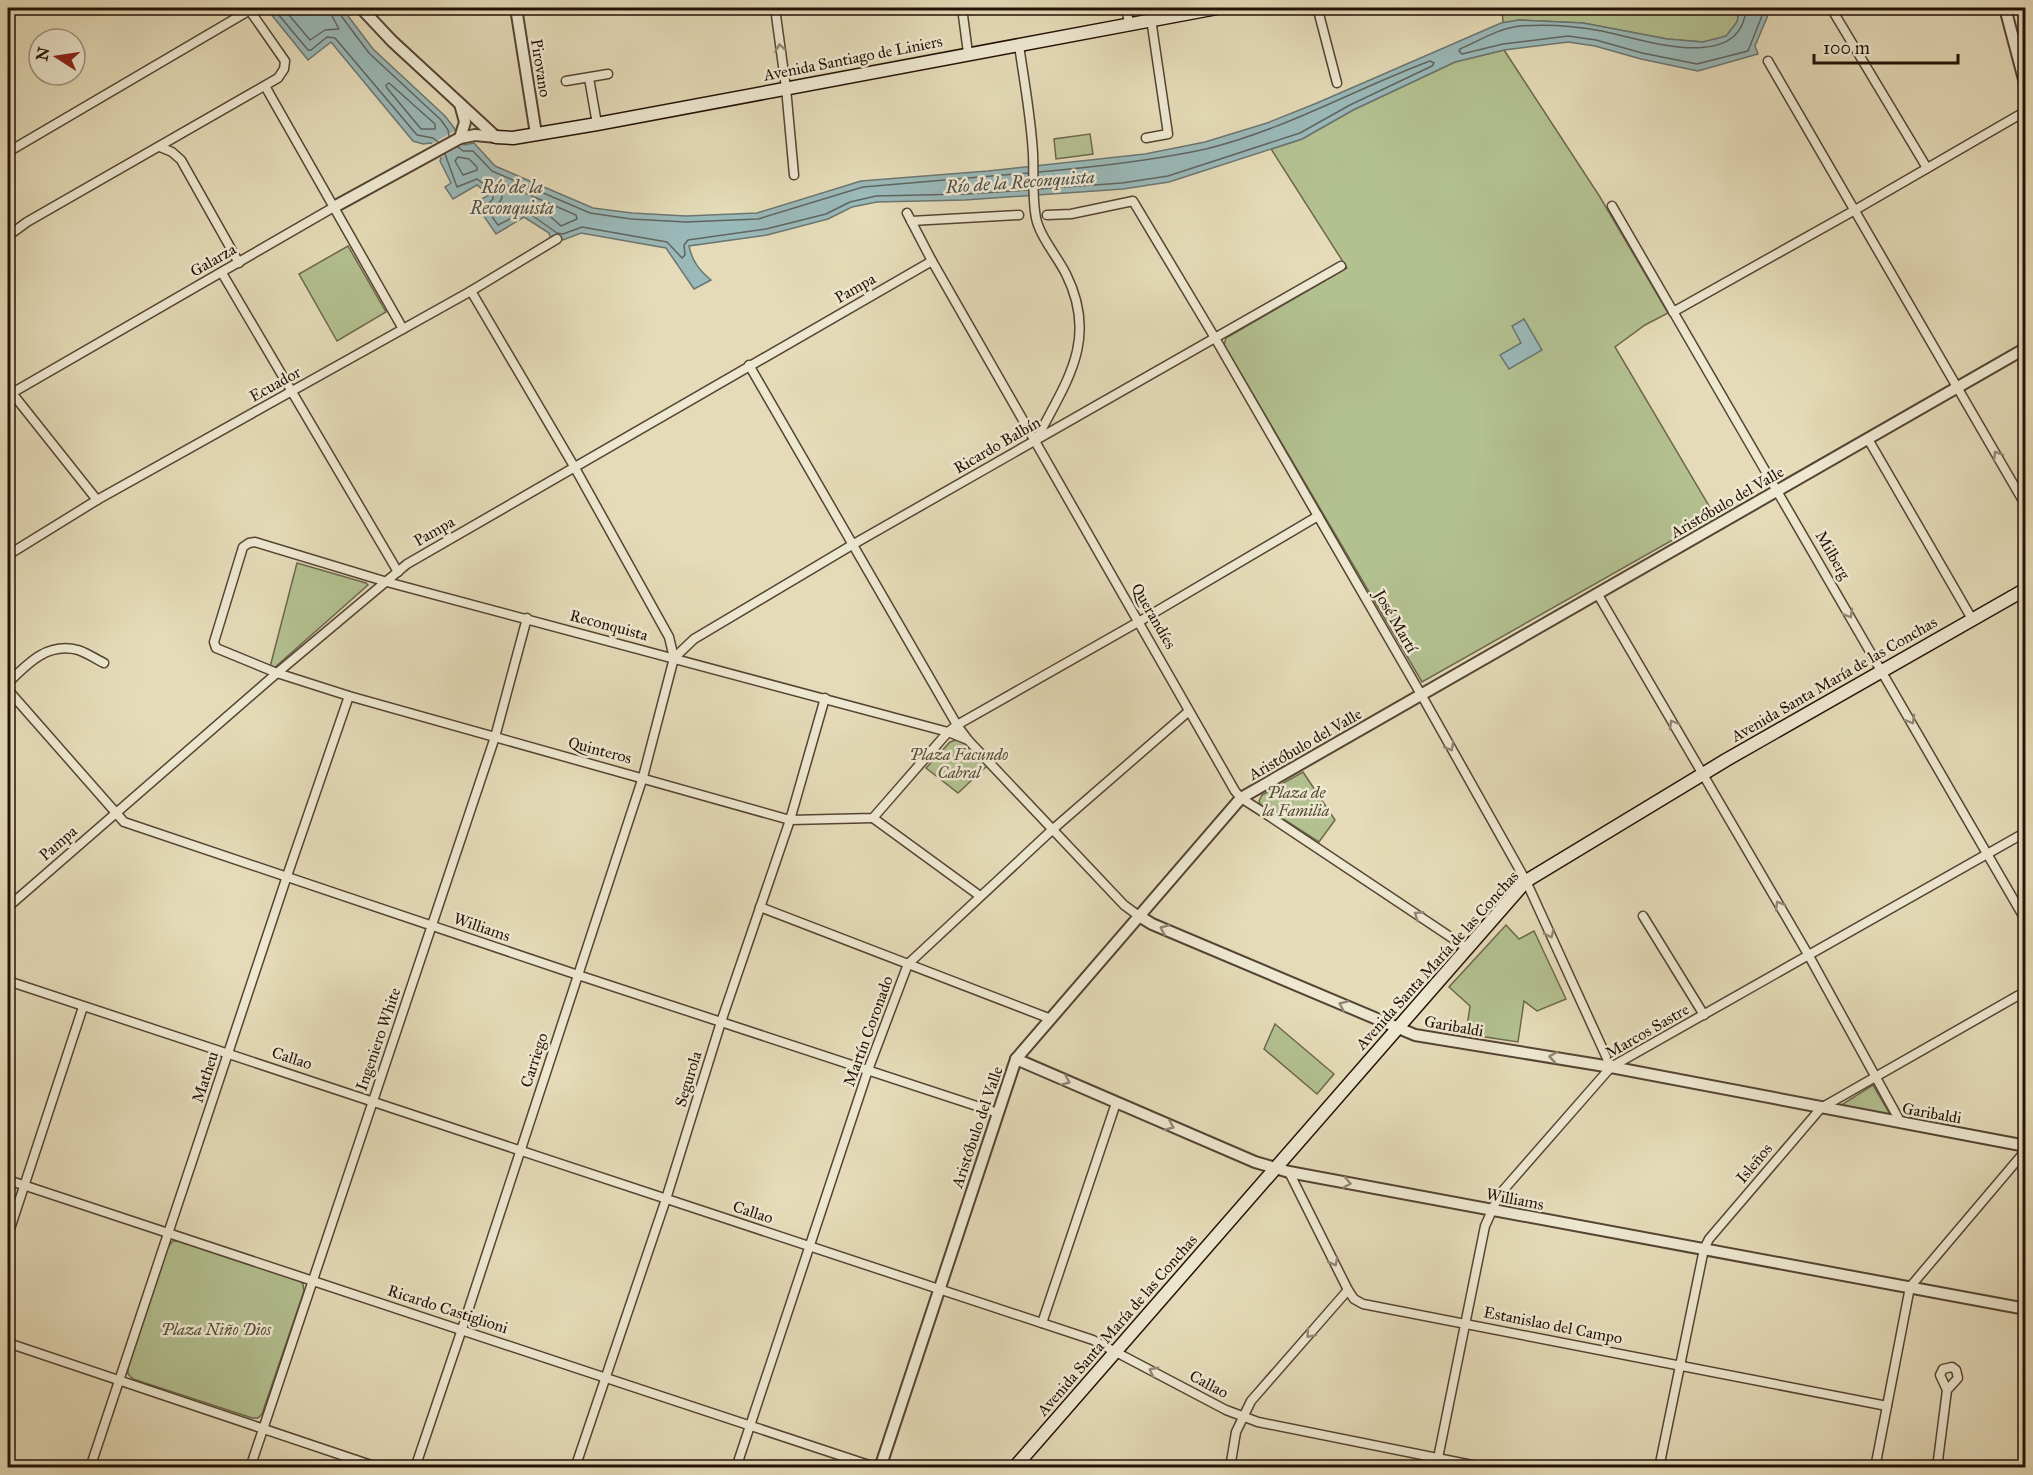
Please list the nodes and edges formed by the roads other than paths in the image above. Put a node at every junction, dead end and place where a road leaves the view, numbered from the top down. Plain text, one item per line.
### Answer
1 (361, 8) edge
2 (516, 8) edge
3 (775, 8) edge
4 (962, 8) edge
5 (1126, 8) edge
6 (1217, 8) edge
7 (1315, 8) edge
8 (1831, 8) edge
9 (2005, 8) edge
10 (249, 9) edge
11 (1151, 19) junction
12 (1129, 23) junction
13 (1019, 45) junction
14 (968, 53) junction
15 (1768, 61) dead end
16 (608, 74) dead end
17 (590, 78) junction
18 (566, 81) dead end
19 (1337, 83) dead end
20 (265, 86) junction
21 (2025, 87) edge
22 (786, 88) junction
23 (460, 104) junction
24 (2025, 111) edge
25 (597, 124) junction
26 (536, 134) junction
27 (496, 137) junction
28 (460, 138) junction
29 (1146, 138) dead end
30 (160, 147) junction
31 (8, 152) edge
32 (1927, 168) junction
33 (794, 175) dead end
34 (1612, 206) dead end
35 (334, 207) junction
36 (1855, 210) junction
37 (1018, 215) dead end
38 (1047, 215) dead end
39 (8, 236) edge
40 (557, 239) dead end
41 (932, 261) junction
42 (239, 263) junction
43 (1341, 266) dead end
44 (222, 273) junction
45 (471, 291) junction
46 (1673, 312) junction
47 (403, 329) junction
48 (1215, 338) junction
49 (2025, 348) edge
50 (749, 365) junction
51 (1958, 387) junction
52 (10, 391) edge
53 (292, 391) junction
54 (1868, 439) junction
55 (1035, 441) junction
56 (575, 468) junction
57 (1778, 490) junction
58 (97, 500) junction
59 (2025, 506) edge
60 (1318, 516) junction
61 (852, 545) junction
62 (8, 555) edge
63 (398, 572) junction
64 (387, 582) junction
65 (2025, 589) edge
66 (1597, 593) junction
67 (527, 618) junction
68 (1972, 619) junction
69 (1140, 621) junction
70 (216, 648) joint
71 (674, 658) junction
72 (104, 663) dead end
73 (1882, 669) junction
74 (278, 673) junction
75 (8, 683) edge
76 (8, 690) edge
77 (349, 696) junction
78 (1422, 696) junction
79 (825, 698) junction
80 (1189, 711) junction
81 (957, 725) junction
82 (948, 732) junction
83 (495, 737) junction
84 (968, 740) junction
85 (1703, 774) junction
86 (643, 777) junction
87 (1241, 798) junction
88 (116, 814) junction
89 (873, 818) junction
90 (790, 820) junction
91 (1052, 830) junction
92 (2025, 832) edge
93 (1988, 854) junction
94 (287, 876) junction
95 (1526, 881) junction
96 (980, 896) junction
97 (8, 907) edge
98 (760, 908) junction
99 (1139, 916) junction
100 (1643, 916) dead end
101 (2025, 921) edge
102 (433, 926) junction
103 (1467, 948) junction
104 (1809, 956) junction
105 (908, 964) junction
106 (578, 975) junction
107 (8, 981) edge
108 (2025, 991) edge
109 (83, 1007) junction
110 (1704, 1015) junction
111 (1051, 1019) junction
112 (721, 1022) junction
113 (1397, 1027) junction
114 (228, 1053) junction
115 (1016, 1059) junction
116 (1611, 1067) junction
117 (868, 1070) junction
118 (1875, 1077) junction
119 (373, 1101) junction
120 (1116, 1103) junction
121 (1821, 1108) junction
122 (998, 1113) junction
123 (1901, 1123) junction
124 (2025, 1148) edge
125 (521, 1150) junction
126 (1276, 1168) junction
127 (1289, 1172) junction
128 (8, 1179) edge
129 (24, 1185) junction
130 (666, 1199) junction
131 (1492, 1210) junction
132 (169, 1232) junction
133 (8, 1235) edge
134 (810, 1246) junction
135 (1704, 1249) junction
136 (313, 1280) junction
137 (1911, 1287) junction
138 (938, 1290) junction
139 (1348, 1290) junction
140 (2025, 1309) edge
141 (1042, 1323) junction
142 (1466, 1324) junction
143 (462, 1329) junction
144 (8, 1343) edge
145 (1116, 1352) junction
146 (1680, 1366) junction
147 (605, 1377) junction
148 (120, 1380) junction
149 (1947, 1390) dead end
150 (1887, 1407) junction
151 (1243, 1416) junction
152 (750, 1424) junction
153 (263, 1429) junction
154 (1438, 1458) junction
155 (90, 1467) edge
156 (250, 1467) edge
157 (380, 1467) edge
158 (415, 1467) edge
159 (574, 1467) edge
160 (736, 1467) edge
161 (879, 1467) edge
162 (1014, 1467) edge
163 (1230, 1467) edge
164 (1436, 1467) edge
165 (1487, 1467) edge
166 (1659, 1467) edge
167 (1875, 1467) edge
168 (1937, 1467) edge

1 - 23 street
2 - 26 street, Pirovano
22 -> 3 street
4 - 14 street
5 - 12 street
6 - 11 main road, Avenida Santiago de Liniers
7 - 19 street
8 - 32 street
9 - 21 street
10 - 20 street
10 - 31 street
11 - 12 main road, Avenida Santiago de Liniers
11 - 29 street
12 - 13 main road, Avenida Santiago de Liniers
13 - 14 main road, Avenida Santiago de Liniers
13 - 55 street
14 - 22 main road, Avenida Santiago de Liniers
15 - 36 street
16 - 17 street
17 - 18 street
17 - 25 street
20 - 30 street
20 - 35 street
22 - 25 main road, Avenida Santiago de Liniers
22 - 33 street
23 - 27 street
23 - 28 street
24 - 32 street
25 - 26 main road, Avenida Santiago de Liniers
26 - 27 main road, Avenida Santiago de Liniers
27 - 28 street, Avenida Santiago de Liniers
28 - 35 street, Galarza
30 - 39 street
30 - 42 street
32 - 36 street
34 - 46 street, Milberg
35 - 42 street, Galarza
35 - 47 street
36 - 46 street
36 - 51 street
37 - 41 street, Querandíes
38 - 48 street, José Martí
40 - 45 street, Ecuador
41 - 50 street, Pampa
41 - 55 street, Querandíes
42 - 44 street, Galarza
43 - 48 street, Ricardo Balbín
44 - 52 street, Galarza
44 - 53 street
45 - 47 street, Ecuador
45 - 56 street
46 - 57 street, Milberg
47 - 53 street, Ecuador
48 - 55 street, Ricardo Balbín
48 - 60 street, José Martí
49 - 51 street, Aristóbulo del Valle
50 - 56 street, Pampa
50 - 61 street, Garibaldi
51 - 54 street, Aristóbulo del Valle
59 -> 51 street
52 - 58 street
53 - 58 street, Ecuador
53 - 63 street
54 - 57 street, Aristóbulo del Valle
54 - 68 street
55 - 61 street, Ricardo Balbín
55 - 69 street, Querandíes
56 - 63 street, Pampa
56 - 71 street
57 - 66 street, Aristóbulo del Valle
57 -> 73 street, Milberg
58 - 62 street, Ecuador
60 - 69 street
60 - 78 street, José Martí
61 - 71 street, Ricardo Balbín
61 - 81 street, Garibaldi
63 - 64 street, Pampa
64 - 67 street, Reconquista
64 - 70 street, Reconquista
64 - 74 street, Pampa
65 - 68 main road, Avenida Santa María de las Conchas
66 - 78 street, Aristóbulo del Valle
85 -> 66 street
67 - 71 street, Reconquista
67 - 83 street, Ingeniero White
68 - 73 main road, Avenida Santa María de las Conchas
69 - 80 street, Querandíes
69 - 81 street
70 - 74 street, Quinteros
71 - 79 street, Reconquista
71 - 86 street, Carriego
72 - 75 street
73 - 85 main road, Avenida Santa María de las Conchas
73 -> 93 street, Milberg
74 - 77 street, Quinteros
74 - 88 street, Pampa
76 - 88 street, Williams
77 - 83 street, Quinteros
77 - 94 street, Matheu
78 - 87 street, Aristóbulo del Valle
78 -> 95 street, José Martí
79 - 82 street, Reconquista
79 - 90 street, Segurola
80 - 87 street, Querandíes
80 - 91 street, Martín Coronado
81 - 82 street
81 - 84 street, Garibaldi
82 - 84 street, Reconquista
82 - 89 street
83 - 86 street, Quinteros
83 - 102 street, Ingeniero White
84 - 91 street, Garibaldi
85 - 95 main road, Avenida Santa María de las Conchas
104 -> 85 street
86 - 90 street, Quinteros
86 - 106 street, Carriego
87 - 99 street, Aristóbulo del Valle
103 -> 87 street, Querandíes
88 - 94 street, Williams
88 - 97 street, Pampa
89 - 90 street, Quinteros
89 - 96 street
90 - 98 street, Segurola
91 - 96 street, Martín Coronado
91 - 99 street, Garibaldi
92 - 93 street, Marcos Sastre
93 - 101 street, Milberg
93 - 104 street, Marcos Sastre
94 - 102 street, Williams
94 - 114 street, Matheu
95 - 103 main road, Avenida Santa María de las Conchas
95 -> 116 street, José Martí
96 - 105 street, Martín Coronado
98 - 105 street
98 - 112 street, Segurola
99 - 111 street, Aristóbulo del Valle
113 -> 99 street, Garibaldi
100 - 110 street
102 - 106 street, Williams
102 - 119 street, Ingeniero White
103 - 113 main road, Avenida Santa María de las Conchas
104 - 110 street, Marcos Sastre
104 - 118 street
105 - 111 street
105 - 117 street, Martín Coronado
106 - 112 street, Williams
106 - 125 street, Carriego
107 - 109 street, Callao
108 - 118 street, Isleños
109 - 114 street, Callao
109 - 129 street
110 - 116 street, Marcos Sastre
111 - 115 street, Aristóbulo del Valle
112 - 117 street, Williams
112 - 130 street, Segurola
116 -> 113 street, Garibaldi
113 - 126 main road, Avenida Santa María de las Conchas
114 - 119 street, Callao
114 - 132 street, Matheu
115 -> 120 street, Williams
115 - 122 street, Aristóbulo del Valle
116 - 121 street, Garibaldi
116 - 131 street, Marcos Sastre
117 - 122 street, Williams
117 - 134 street, Martín Coronado
118 - 121 street, Isleños
118 - 123 street
119 - 125 street, Callao
119 - 136 street, Ingeniero White
120 -> 126 street, Williams
120 - 141 street
121 - 123 street, Garibaldi
121 - 135 street, Isleños
122 - 138 street, Aristóbulo del Valle
123 - 124 street, Garibaldi
124 - 137 street
125 - 130 street, Callao
125 - 143 street, Carriego
126 - 127 street, Williams
126 - 145 main road, Avenida Santa María de las Conchas
127 -> 131 street, Williams
127 -> 139 street, Estanislao del Campo
128 - 129 street, Ricardo Castiglioni
129 - 132 street, Ricardo Castiglioni
129 - 133 street
130 - 134 street, Callao
130 - 147 street, Segurola
131 - 135 street, Williams
131 - 142 street, Marcos Sastre
132 - 136 street, Ricardo Castiglioni
132 - 148 street, Matheu
134 - 138 street, Callao
134 - 152 street, Martín Coronado
135 - 137 street, Williams
135 - 146 street, Isleños
136 - 143 street, Ricardo Castiglioni
136 - 153 street, Ingeniero White
137 - 140 street, Williams
137 - 150 street
138 - 141 street, Callao
138 - 161 street, Aristóbulo del Valle
139 - 142 street, Estanislao del Campo
139 -> 151 street
141 - 145 street, Callao
142 - 146 street, Estanislao del Campo
142 - 154 street, Marcos Sastre
143 - 147 street, Ricardo Castiglioni
143 - 158 street, Carriego
144 - 148 street
151 -> 145 street, Callao
145 - 162 main road, Avenida Santa María de las Conchas
146 - 150 street, Estanislao del Campo
146 - 166 street, Isleños
147 - 152 street, Ricardo Castiglioni
147 - 159 street, Segurola
148 - 153 street
148 - 155 street, Matheu
149 - 168 street
150 - 167 street
151 - 154 street, Callao
151 - 163 street
152 - 160 street, Martín Coronado
152 - 161 street, Ricardo Castiglioni
153 - 156 street, Ingeniero White
153 - 157 street
154 - 164 street, Marcos Sastre
154 - 165 street, Callao

